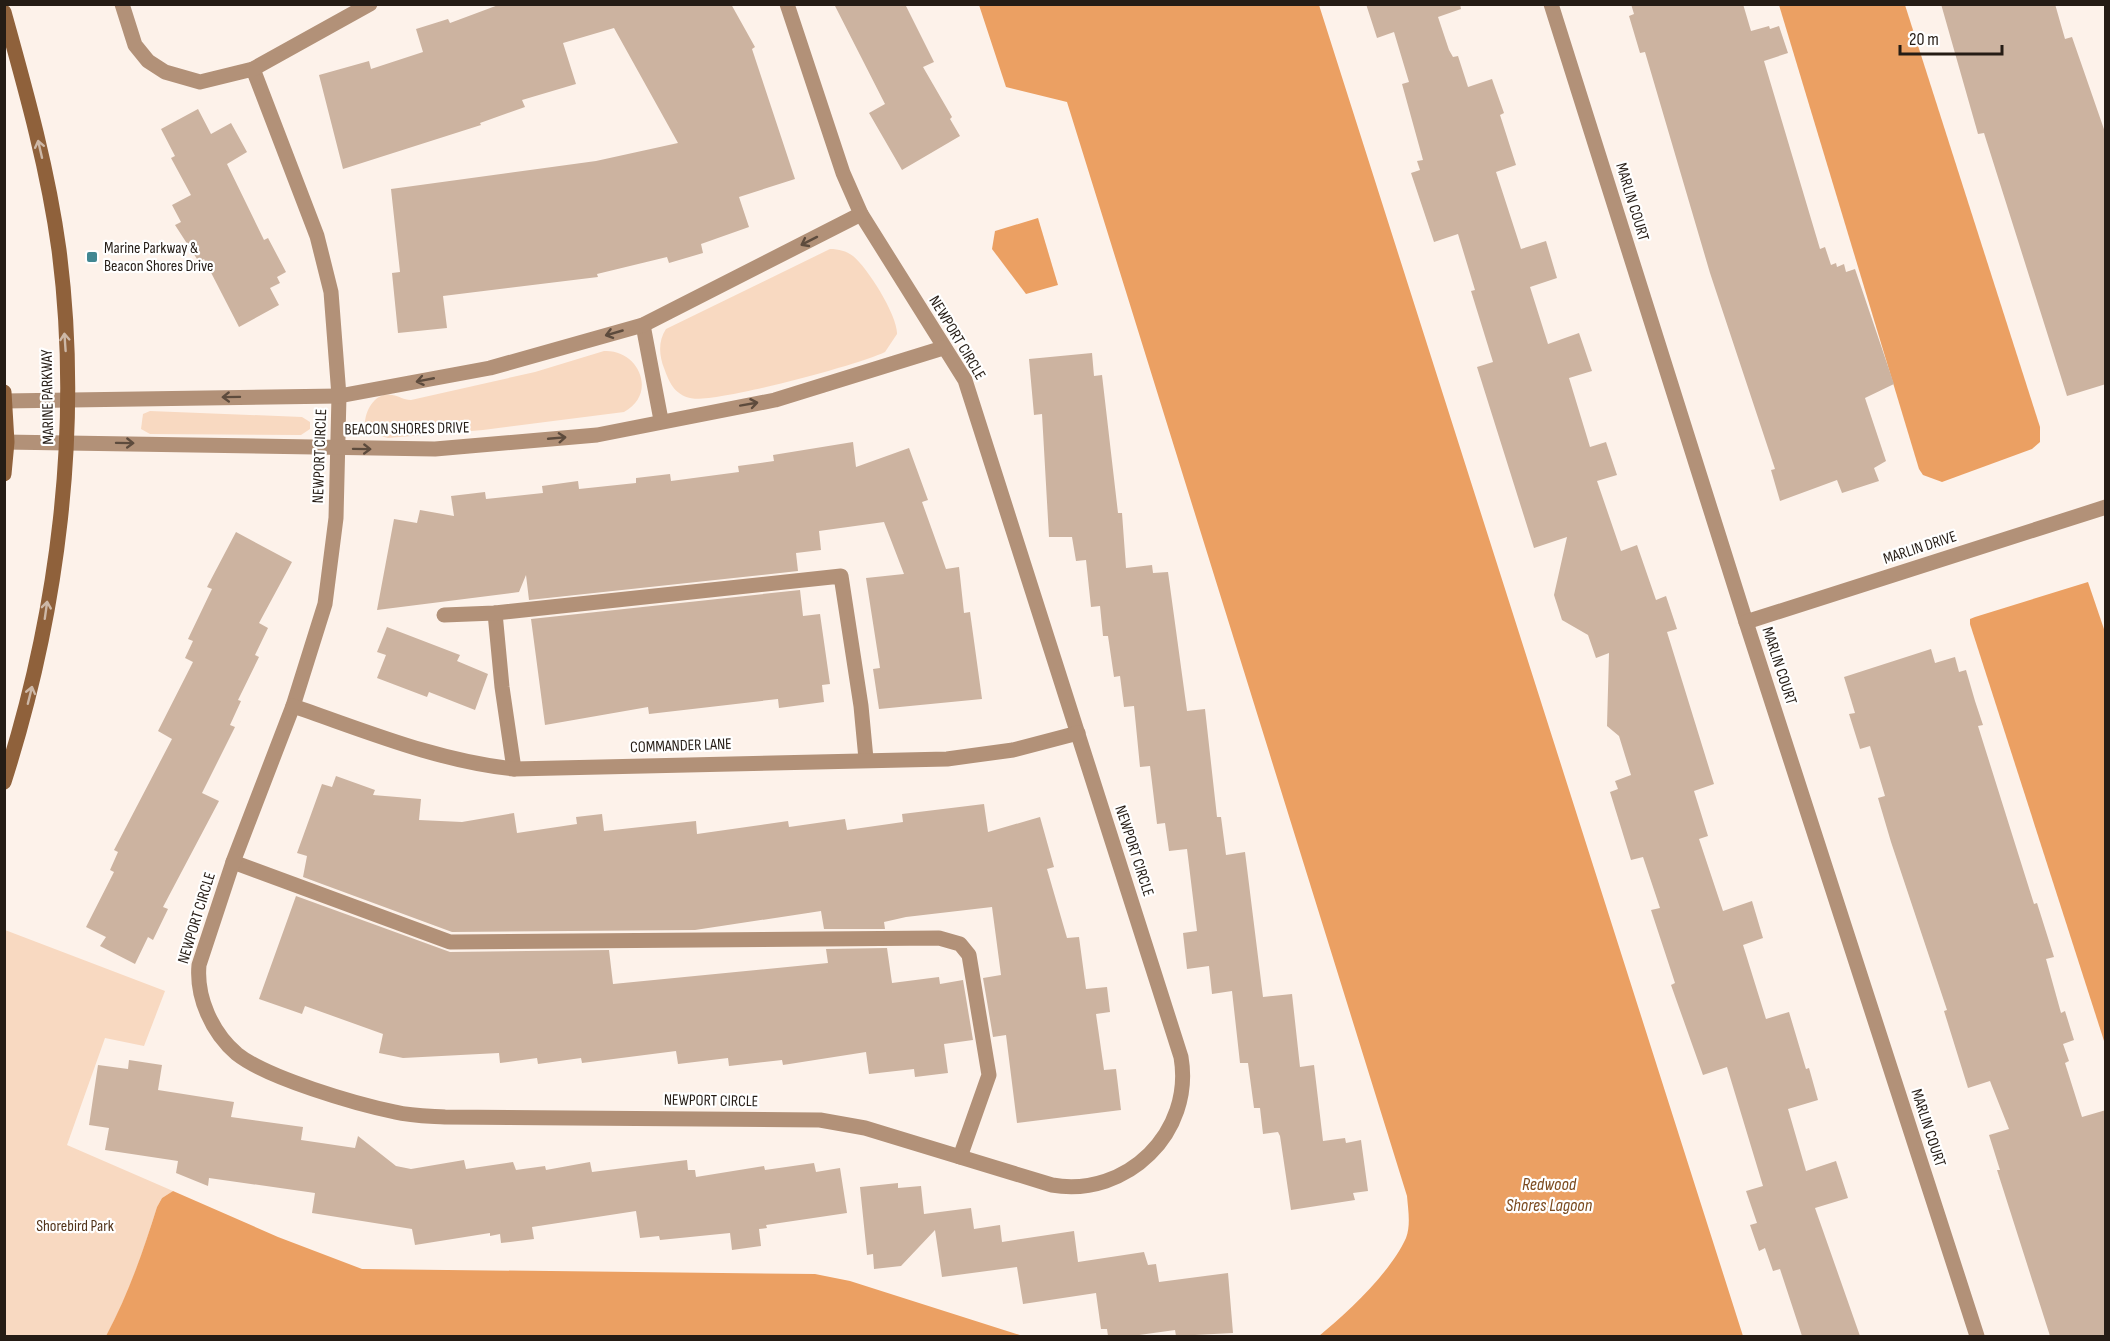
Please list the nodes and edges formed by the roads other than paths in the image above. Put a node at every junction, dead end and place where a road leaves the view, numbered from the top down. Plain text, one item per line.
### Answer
1 (122, 4) edge
2 (370, 4) edge
3 (787, 4) edge
4 (1551, 4) edge
5 (4, 12) edge
6 (253, 69) junction
7 (861, 214) junction
8 (643, 325) junction
9 (943, 348) junction
10 (4, 392) edge
11 (339, 396) junction
12 (69, 400) junction
13 (5, 401) edge
14 (661, 420) junction
15 (6, 442) edge
16 (67, 443) junction
17 (336, 448) junction
18 (4, 474) edge
19 (2106, 507) edge
20 (495, 613) junction
21 (444, 615) dead end
22 (1746, 622) junction
23 (293, 706) junction
24 (1078, 734) junction
25 (866, 759) junction
26 (514, 769) junction
27 (4, 782) edge
28 (233, 862) junction
29 (960, 1157) junction
30 (1977, 1336) edge

1 - 6 street
2 - 6 street
3 - 7 street, NEWPORT CIRCLE
4 - 22 street, MARLIN COURT
12 -> 5 main road, MARINE PARKWAY
6 - 11 street, NEWPORT CIRCLE
7 -> 8 street
7 - 9 street, NEWPORT CIRCLE
8 -> 11 street
8 - 14 street
14 -> 9 street, BEACON SHORES DRIVE
9 - 24 street, NEWPORT CIRCLE
10 - 13 main road
11 -> 12 street
11 - 17 street, NEWPORT CIRCLE
12 - 13 street
12 - 16 main road, MARINE PARKWAY
13 - 15 main road
17 -> 14 street, BEACON SHORES DRIVE
15 - 16 street, BEACON SHORES DRIVE
15 - 18 main road
16 -> 17 street, BEACON SHORES DRIVE
27 -> 16 main road, MARINE PARKWAY
17 - 23 street, NEWPORT CIRCLE
19 - 22 street, MARLIN DRIVE
20 - 21 street
20 - 25 street
20 - 26 street
22 - 30 street, MARLIN COURT
23 - 26 street, COMMANDER LANE
23 - 28 street, NEWPORT CIRCLE
24 - 25 street, COMMANDER LANE
24 - 29 street, NEWPORT CIRCLE
25 - 26 street, COMMANDER LANE
28 - 29 street, NEWPORT CIRCLE
28 - 29 street

